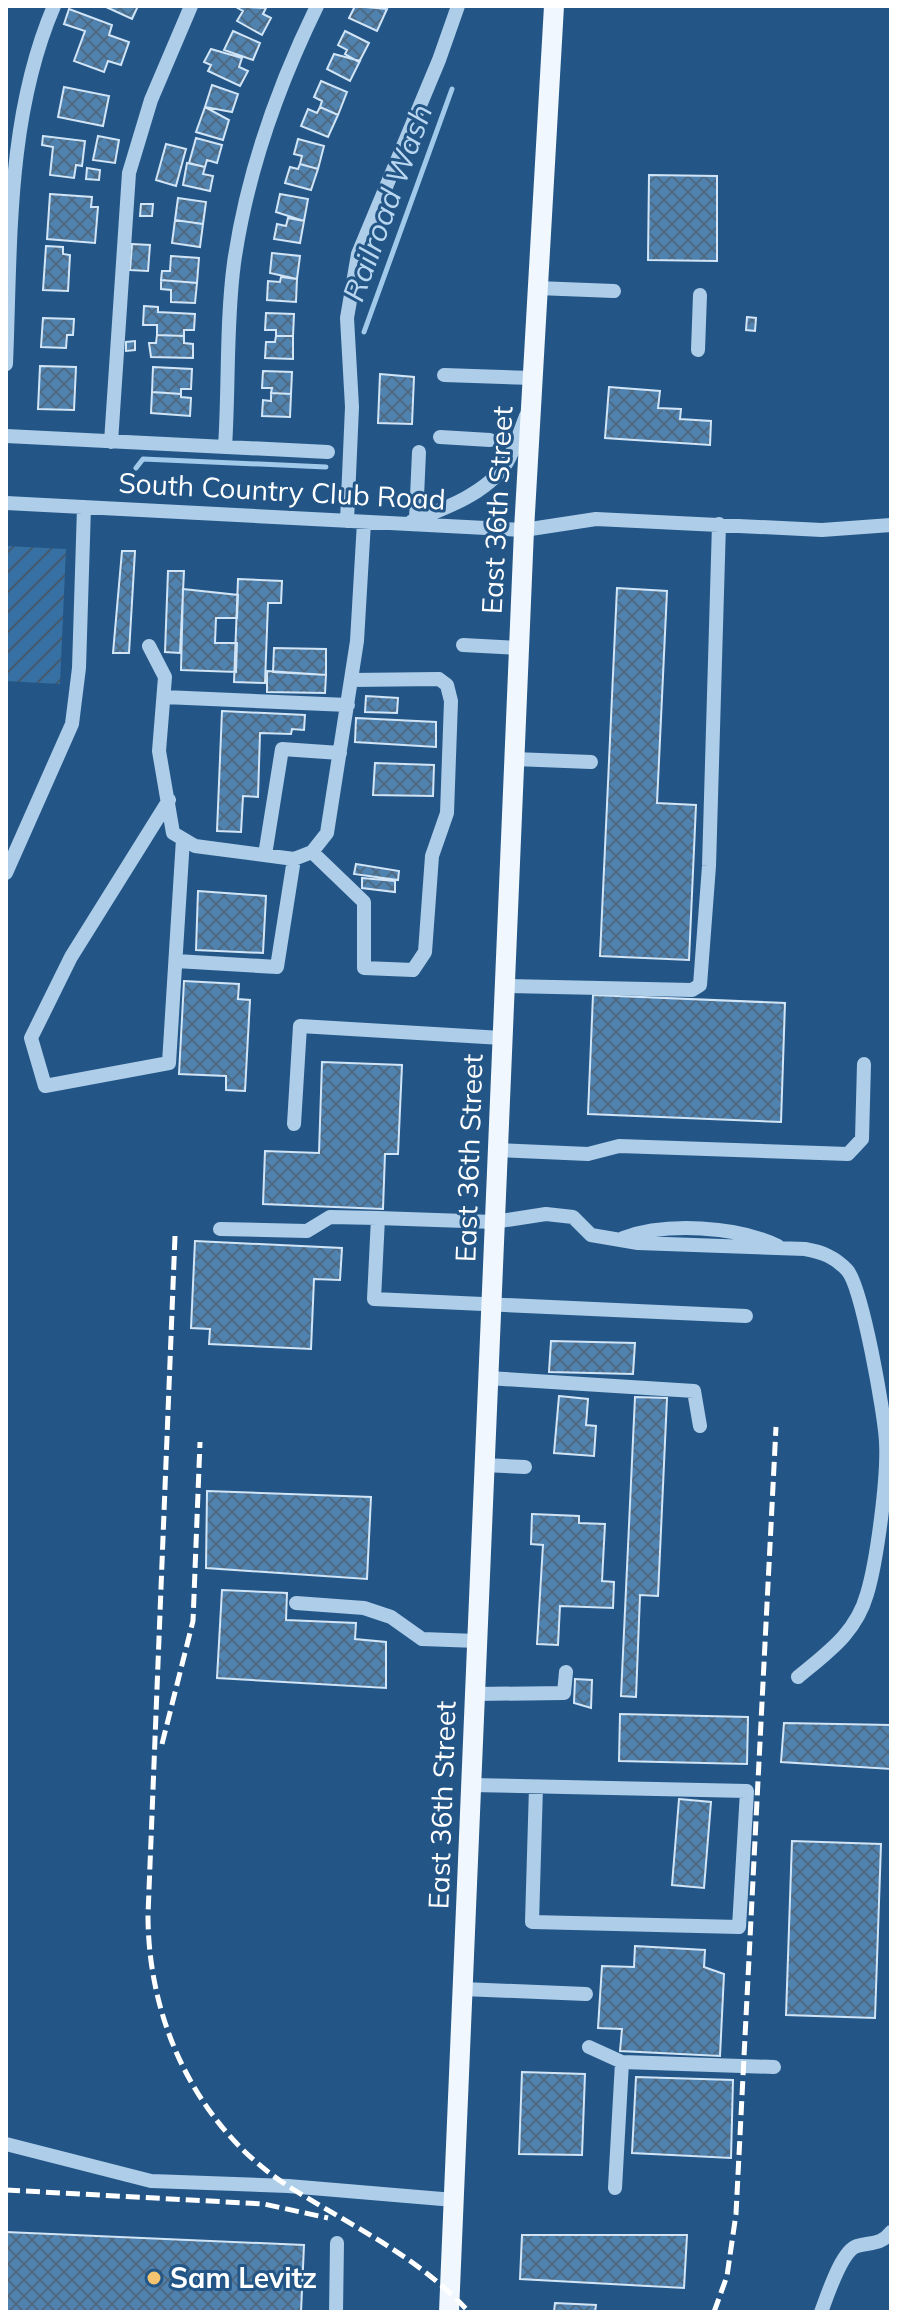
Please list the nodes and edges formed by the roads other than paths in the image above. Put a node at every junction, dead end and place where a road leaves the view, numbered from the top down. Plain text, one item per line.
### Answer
1 (54, 6) edge
2 (191, 6) edge
3 (317, 6) edge
4 (458, 6) edge
5 (554, 6) edge
6 (537, 288) junction
7 (614, 291) dead end
8 (700, 295) dead end
9 (698, 350) dead end
10 (6, 364) edge
11 (444, 375) dead end
12 (532, 378) junction
13 (530, 405) junction
14 (6, 436) edge
15 (440, 437) dead end
16 (490, 440) dead end
17 (111, 442) junction
18 (225, 447) junction
19 (328, 452) dead end
20 (419, 452) dead end
21 (6, 503) edge
22 (84, 507) junction
23 (347, 521) junction
24 (410, 521) junction
25 (364, 522) junction
26 (719, 524) junction
27 (891, 525) edge
28 (524, 530) junction
29 (463, 645) dead end
30 (149, 646) dead end
31 (519, 648) junction
32 (351, 680) junction
33 (164, 697) junction
34 (348, 705) junction
35 (340, 753) junction
36 (514, 759) junction
37 (591, 762) dead end
38 (169, 800) junction
39 (183, 839) junction
40 (312, 852) junction
41 (265, 855) junction
42 (294, 859) junction
43 (6, 873) edge
44 (176, 961) junction
45 (504, 986) junction
46 (502, 1038) junction
47 (864, 1064) dead end
48 (294, 1124) dead end
49 (497, 1150) junction
50 (378, 1218) junction
51 (494, 1222) junction
52 (220, 1229) dead end
53 (491, 1305) junction
54 (746, 1316) dead end
55 (488, 1378) junction
56 (700, 1426) dead end
57 (484, 1465) junction
58 (525, 1467) dead end
59 (296, 1603) dead end
60 (477, 1641) junction
61 (566, 1672) dead end
62 (798, 1677) dead end
63 (475, 1694) junction
64 (471, 1785) junction
65 (536, 1787) junction
66 (463, 1989) junction
67 (586, 1994) dead end
68 (589, 2047) dead end
69 (622, 2062) junction
70 (774, 2067) dead end
71 (6, 2144) edge
72 (615, 2188) dead end
73 (454, 2200) junction
74 (891, 2232) edge
75 (337, 2243) dead end
76 (336, 2312) edge
77 (449, 2312) edge
78 (821, 2312) edge

1 - 10 street
2 - 17 street
3 - 18 street
4 - 23 street
5 - 6 main road, East 36th Street
6 - 7 street
6 - 12 main road, East 36th Street
8 - 9 street
11 - 12 street
12 - 13 main road, East 36th Street
13 - 24 street
13 - 28 main road, East 36th Street
14 - 17 street, South Country Club Road
15 - 16 street
17 - 18 street, South Country Club Road
18 - 19 street, South Country Club Road
20 - 24 street
21 - 22 street, South Country Club Road
22 - 23 street, South Country Club Road
22 - 43 street
23 - 25 street, South Country Club Road
24 - 25 street, South Country Club Road
24 - 28 street, South Country Club Road
25 - 32 street
26 - 27 street, South Country Club Road
26 - 28 street, South Country Club Road
26 - 45 street
28 - 31 main road, East 36th Street
29 - 31 street
30 - 33 street
31 - 36 main road, East 36th Street
32 - 34 street
32 - 40 street
33 - 34 street
33 - 38 street
34 - 35 street
35 - 40 street
35 - 41 street
36 - 37 street
36 - 45 main road, East 36th Street
38 - 39 street
38 - 44 street
39 - 41 street
39 - 44 street
40 - 42 street
41 - 42 street
42 - 44 street
45 - 46 main road, East 36th Street
46 - 48 street
46 - 49 main road, East 36th Street
47 - 49 street
49 - 51 main road, East 36th Street
50 - 51 street
50 - 52 street
50 - 53 street
51 - 53 main road, East 36th Street
51 - 62 street
53 - 54 street
53 - 55 main road, East 36th Street
55 - 56 street
55 - 57 main road, East 36th Street
57 - 58 street
57 - 60 main road, East 36th Street
59 - 60 street
60 - 63 main road, East 36th Street
61 - 63 street
63 - 64 main road, East 36th Street
64 - 65 street
64 - 66 main road, East 36th Street
65 - 65 street
66 - 67 street
66 - 73 main road, East 36th Street
68 - 69 street
69 - 70 street
69 - 72 street
71 - 73 street
73 - 77 main road, East 36th Street
74 - 78 street
75 - 76 street

